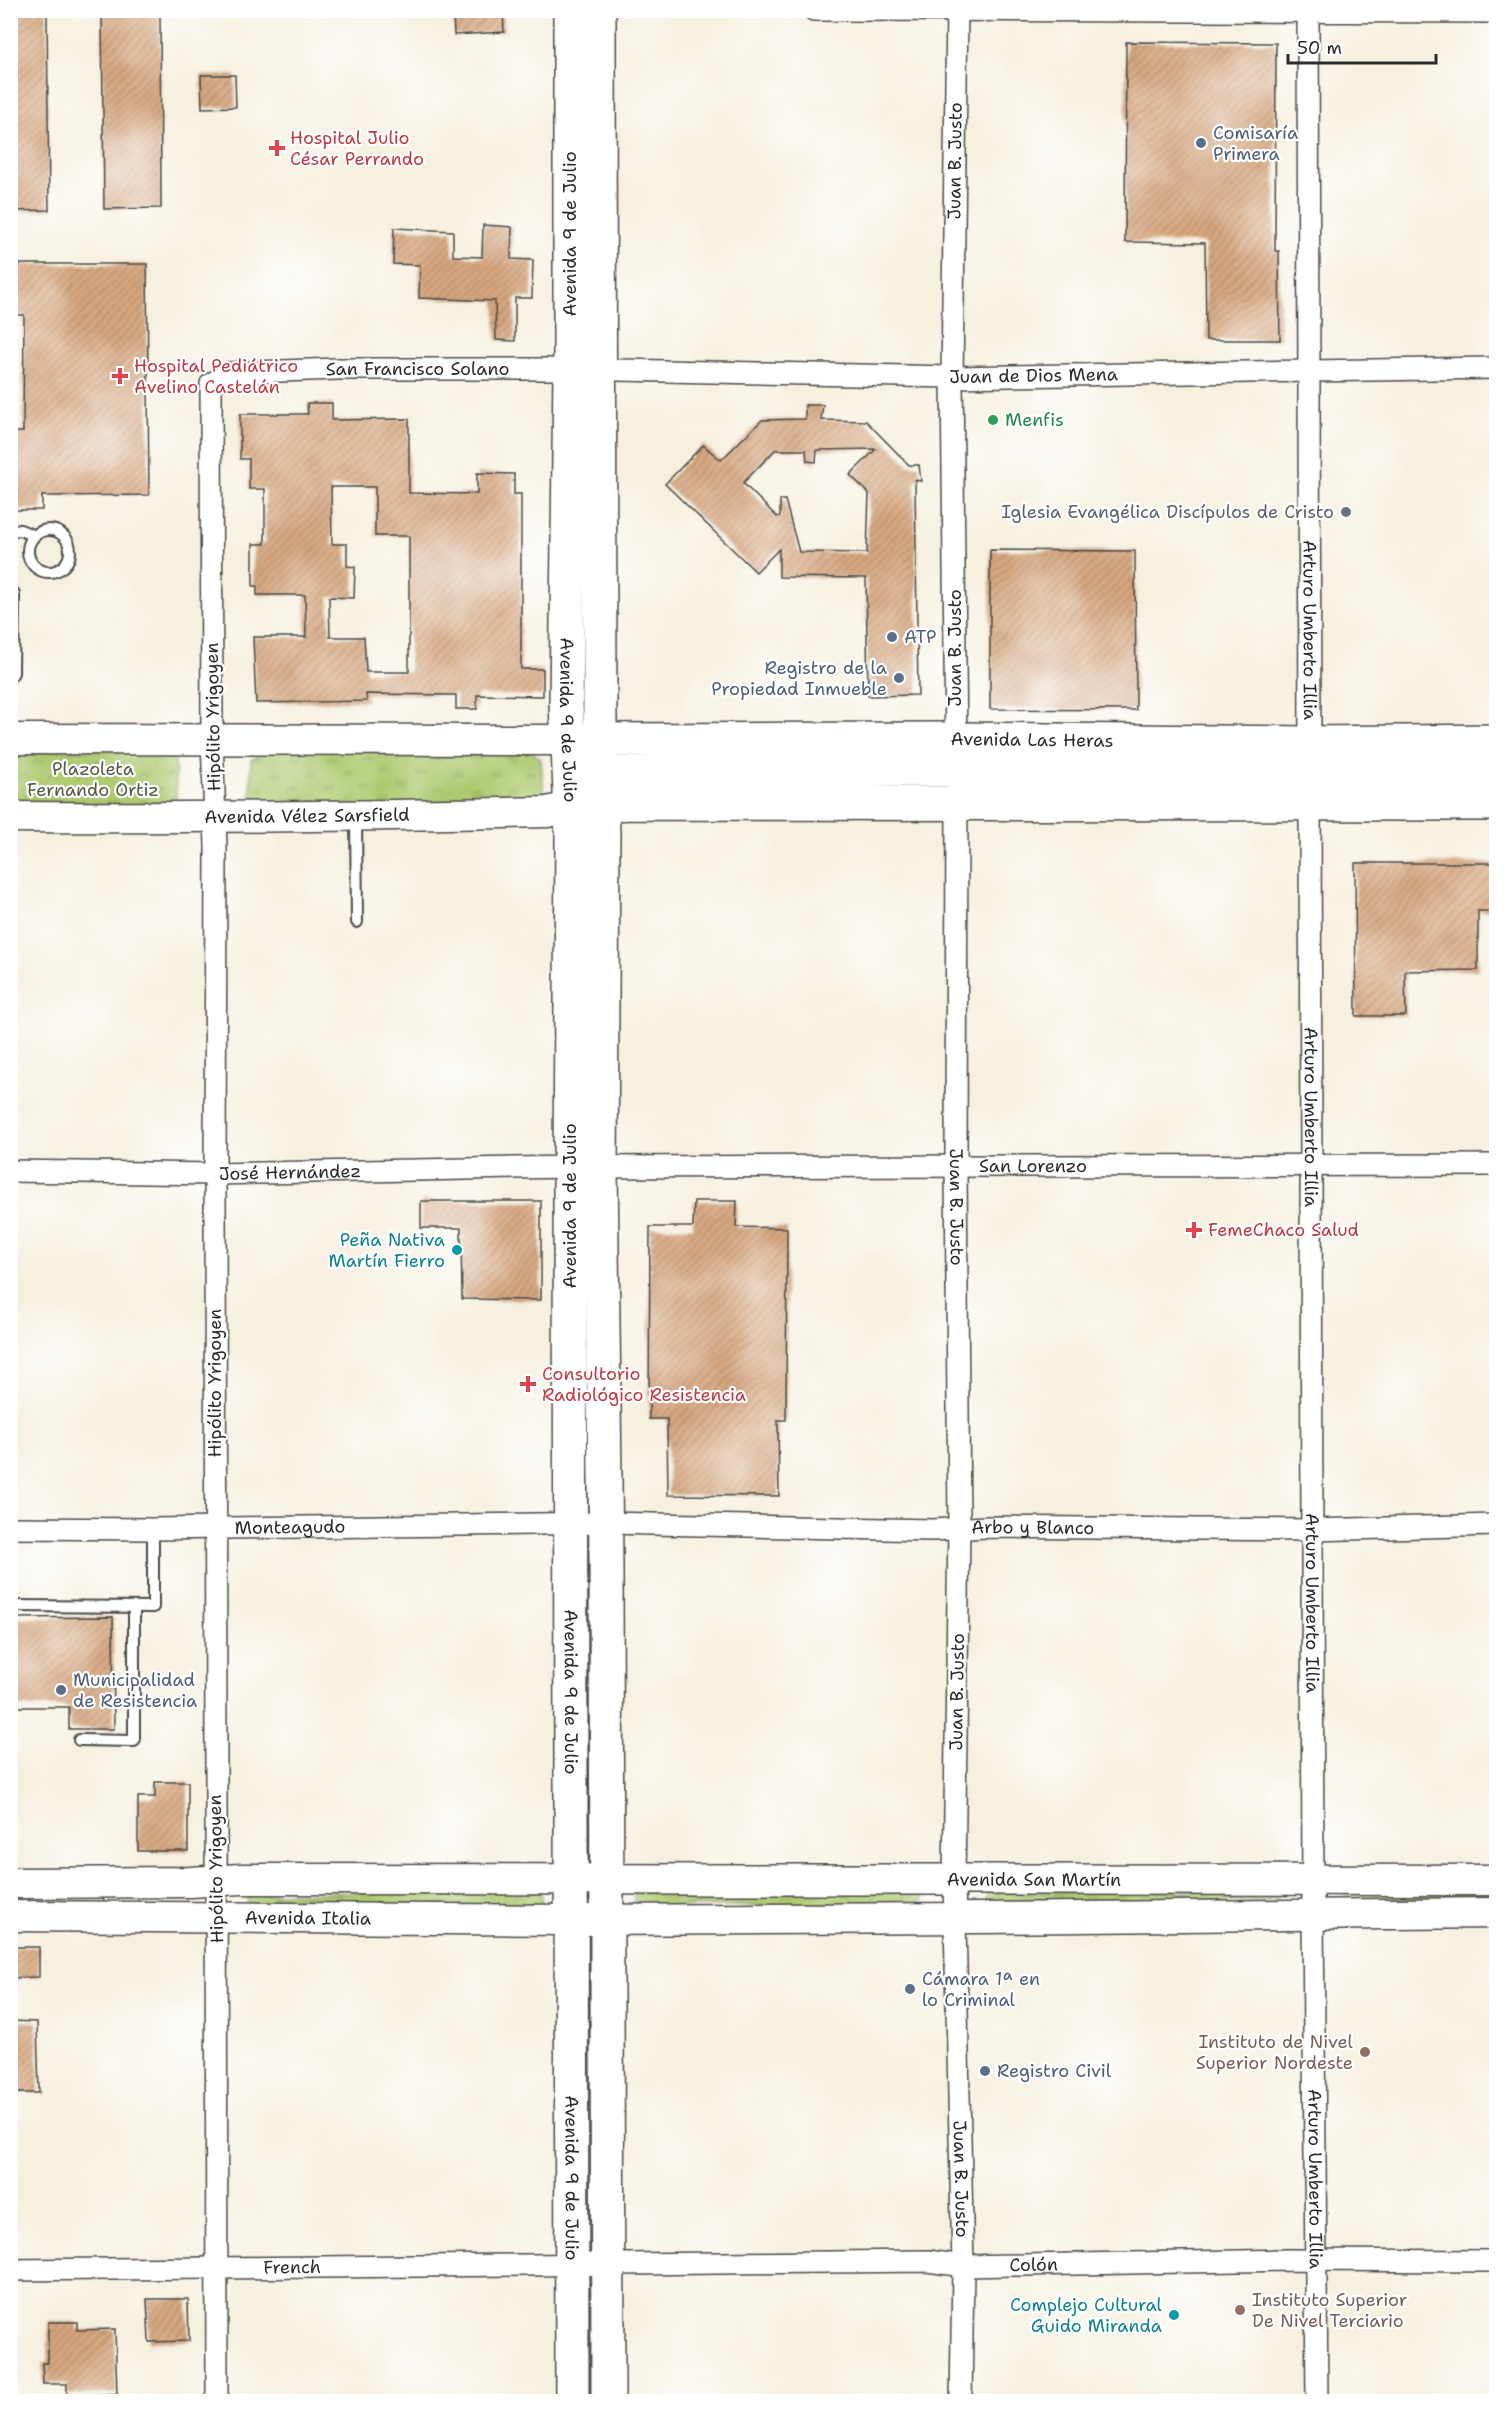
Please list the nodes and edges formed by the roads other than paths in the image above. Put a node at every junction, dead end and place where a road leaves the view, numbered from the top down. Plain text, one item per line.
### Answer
1 (570, 10) edge
2 (599, 10) edge
3 (814, 10) edge
4 (957, 11) edge
5 (1308, 11) edge
6 (1497, 12) edge
7 (1497, 368) edge
8 (585, 369) junction
9 (1310, 370) junction
10 (228, 373) joint
11 (952, 376) junction
12 (10, 531) edge
13 (34, 536) dead end
14 (10, 588) edge
15 (10, 677) edge
16 (10, 739) edge
17 (212, 739) junction
18 (956, 739) junction
19 (567, 740) junction
20 (600, 741) junction
21 (1497, 741) edge
22 (956, 771) junction
23 (1497, 772) edge
24 (1310, 774) junction
25 (591, 794) junction
26 (958, 803) junction
27 (1497, 804) edge
28 (356, 816) junction
29 (10, 817) edge
30 (215, 818) junction
31 (357, 922) dead end
32 (1312, 1164) junction
33 (1497, 1165) edge
34 (586, 1167) junction
35 (956, 1167) junction
36 (10, 1171) edge
37 (215, 1174) junction
38 (606, 1522) junction
39 (571, 1523) junction
40 (1497, 1526) edge
41 (959, 1527) junction
42 (10, 1528) edge
43 (216, 1528) junction
44 (153, 1529) junction
45 (1312, 1530) junction
46 (10, 1606) edge
47 (134, 1607) junction
48 (79, 1740) dead end
49 (572, 1879) junction
50 (606, 1879) junction
51 (1314, 1879) junction
52 (954, 1880) junction
53 (1497, 1880) edge
54 (10, 1882) edge
55 (217, 1882) junction
56 (1497, 1913) edge
57 (1313, 1914) junction
58 (10, 1916) edge
59 (218, 1916) junction
60 (955, 1919) junction
61 (572, 1920) junction
62 (606, 1920) junction
63 (1316, 2260) junction
64 (1497, 2261) edge
65 (573, 2264) junction
66 (607, 2266) junction
67 (963, 2266) junction
68 (216, 2268) junction
69 (10, 2270) edge
70 (217, 2402) edge
71 (572, 2402) edge
72 (608, 2402) edge
73 (962, 2402) edge
74 (1317, 2402) edge

1 - 8 main road, Avenida 9 de Julio
2 - 8 main road, Avenida 9 de Julio
3 - 4 street
4 - 5 street
4 - 11 street, Juan B. Justo
5 - 6 street
5 - 9 street, Arturo Umberto Illia
7 - 9 street, Juan de Dios Mena
8 - 10 street, San Francisco Solano
8 - 11 street, Juan de Dios Mena
8 - 19 main road, Avenida 9 de Julio
8 - 20 main road, Avenida 9 de Julio
9 - 11 street, Juan de Dios Mena
9 - 24 street, Arturo Umberto Illia
10 - 17 street, Hipólito Yrigoyen
11 - 18 street, Juan B. Justo
12 - 13 lane
14 - 15 lane
16 - 17 main road
17 - 19 main road
17 - 30 street, Hipólito Yrigoyen
18 - 20 main road, Avenida Las Heras
18 - 22 street, Juan B. Justo
18 - 24 main road, Avenida Las Heras
19 - 20 main road, Avenida Las Heras
19 - 25 main road, Avenida 9 de Julio
20 - 25 main road, Avenida 9 de Julio
21 - 24 main road, Avenida Las Heras
22 - 24 main road, Avenida Las Heras
22 - 25 main road, Avenida Las Heras
22 - 26 street, Juan B. Justo
23 - 24 main road, Avenida Las Heras
24 - 26 main road, Avenida Las Heras
24 - 27 main road, Avenida Las Heras
24 - 32 street, Arturo Umberto Illia
25 - 26 main road, Avenida Las Heras
25 - 28 main road, Avenida Vélez Sarsfield
25 - 34 main road, Avenida 9 de Julio
26 - 35 street, Juan B. Justo
28 - 30 main road, Avenida Vélez Sarsfield
28 - 31 lane
29 - 30 main road, Avenida Vélez Sarsfield
30 - 37 street, Hipólito Yrigoyen
32 - 33 street, San Lorenzo
32 - 35 street, San Lorenzo
32 - 45 street, Arturo Umberto Illia
34 - 35 street, San Lorenzo
34 - 37 street, José Hernández
34 - 38 main road, Avenida 9 de Julio
34 - 39 main road, Avenida 9 de Julio
35 - 41 street, Juan B. Justo
36 - 37 street, José Hernández
37 - 43 street, Hipólito Yrigoyen
38 - 39 street, Arbo y Blanco
38 - 41 street, Arbo y Blanco
38 - 50 main road, Avenida 9 de Julio
39 - 43 street, Monteagudo
39 - 49 main road, Avenida 9 de Julio
40 - 45 street, Arbo y Blanco
41 - 45 street, Arbo y Blanco
41 - 52 street, Juan B. Justo
42 - 44 street, Monteagudo
43 - 44 street, Monteagudo
43 - 55 street, Hipólito Yrigoyen
44 - 47 lane
45 - 51 street, Arturo Umberto Illia
46 - 47 lane
47 - 48 lane
49 - 50 main road, Avenida San Martín
49 - 55 main road, Avenida Italia
49 - 61 main road, Avenida 9 de Julio
50 - 52 main road, Avenida San Martín
50 - 62 main road, Avenida 9 de Julio
51 - 52 main road, Avenida San Martín
51 - 53 main road, Avenida San Martín
51 - 57 street, Arturo Umberto Illia
52 - 60 street, Juan B. Justo
54 - 55 main road, Avenida Italia
55 - 59 street, Hipólito Yrigoyen
56 - 57 main road, Avenida San Martín
57 - 60 main road, Avenida San Martín
57 - 63 street, Arturo Umberto Illia
58 - 59 main road, Avenida Italia
59 - 61 main road, Avenida Italia
59 - 68 street, Hipólito Yrigoyen
60 - 62 main road, Avenida San Martín
60 - 67 street, Juan B. Justo
61 - 62 main road, Avenida Italia
61 - 65 main road, Avenida 9 de Julio
62 - 66 main road, Avenida 9 de Julio
63 - 64 street, Colón
63 - 67 street, Colón
63 - 74 street, Arturo Umberto Illia
65 - 66 street, Colón
65 - 68 street, French
65 - 71 main road, Avenida 9 de Julio
66 - 67 street, Colón
66 - 72 main road, Avenida 9 de Julio
67 - 73 street, Juan B. Justo
68 - 69 street, French
68 - 70 street, Hipólito Yrigoyen

